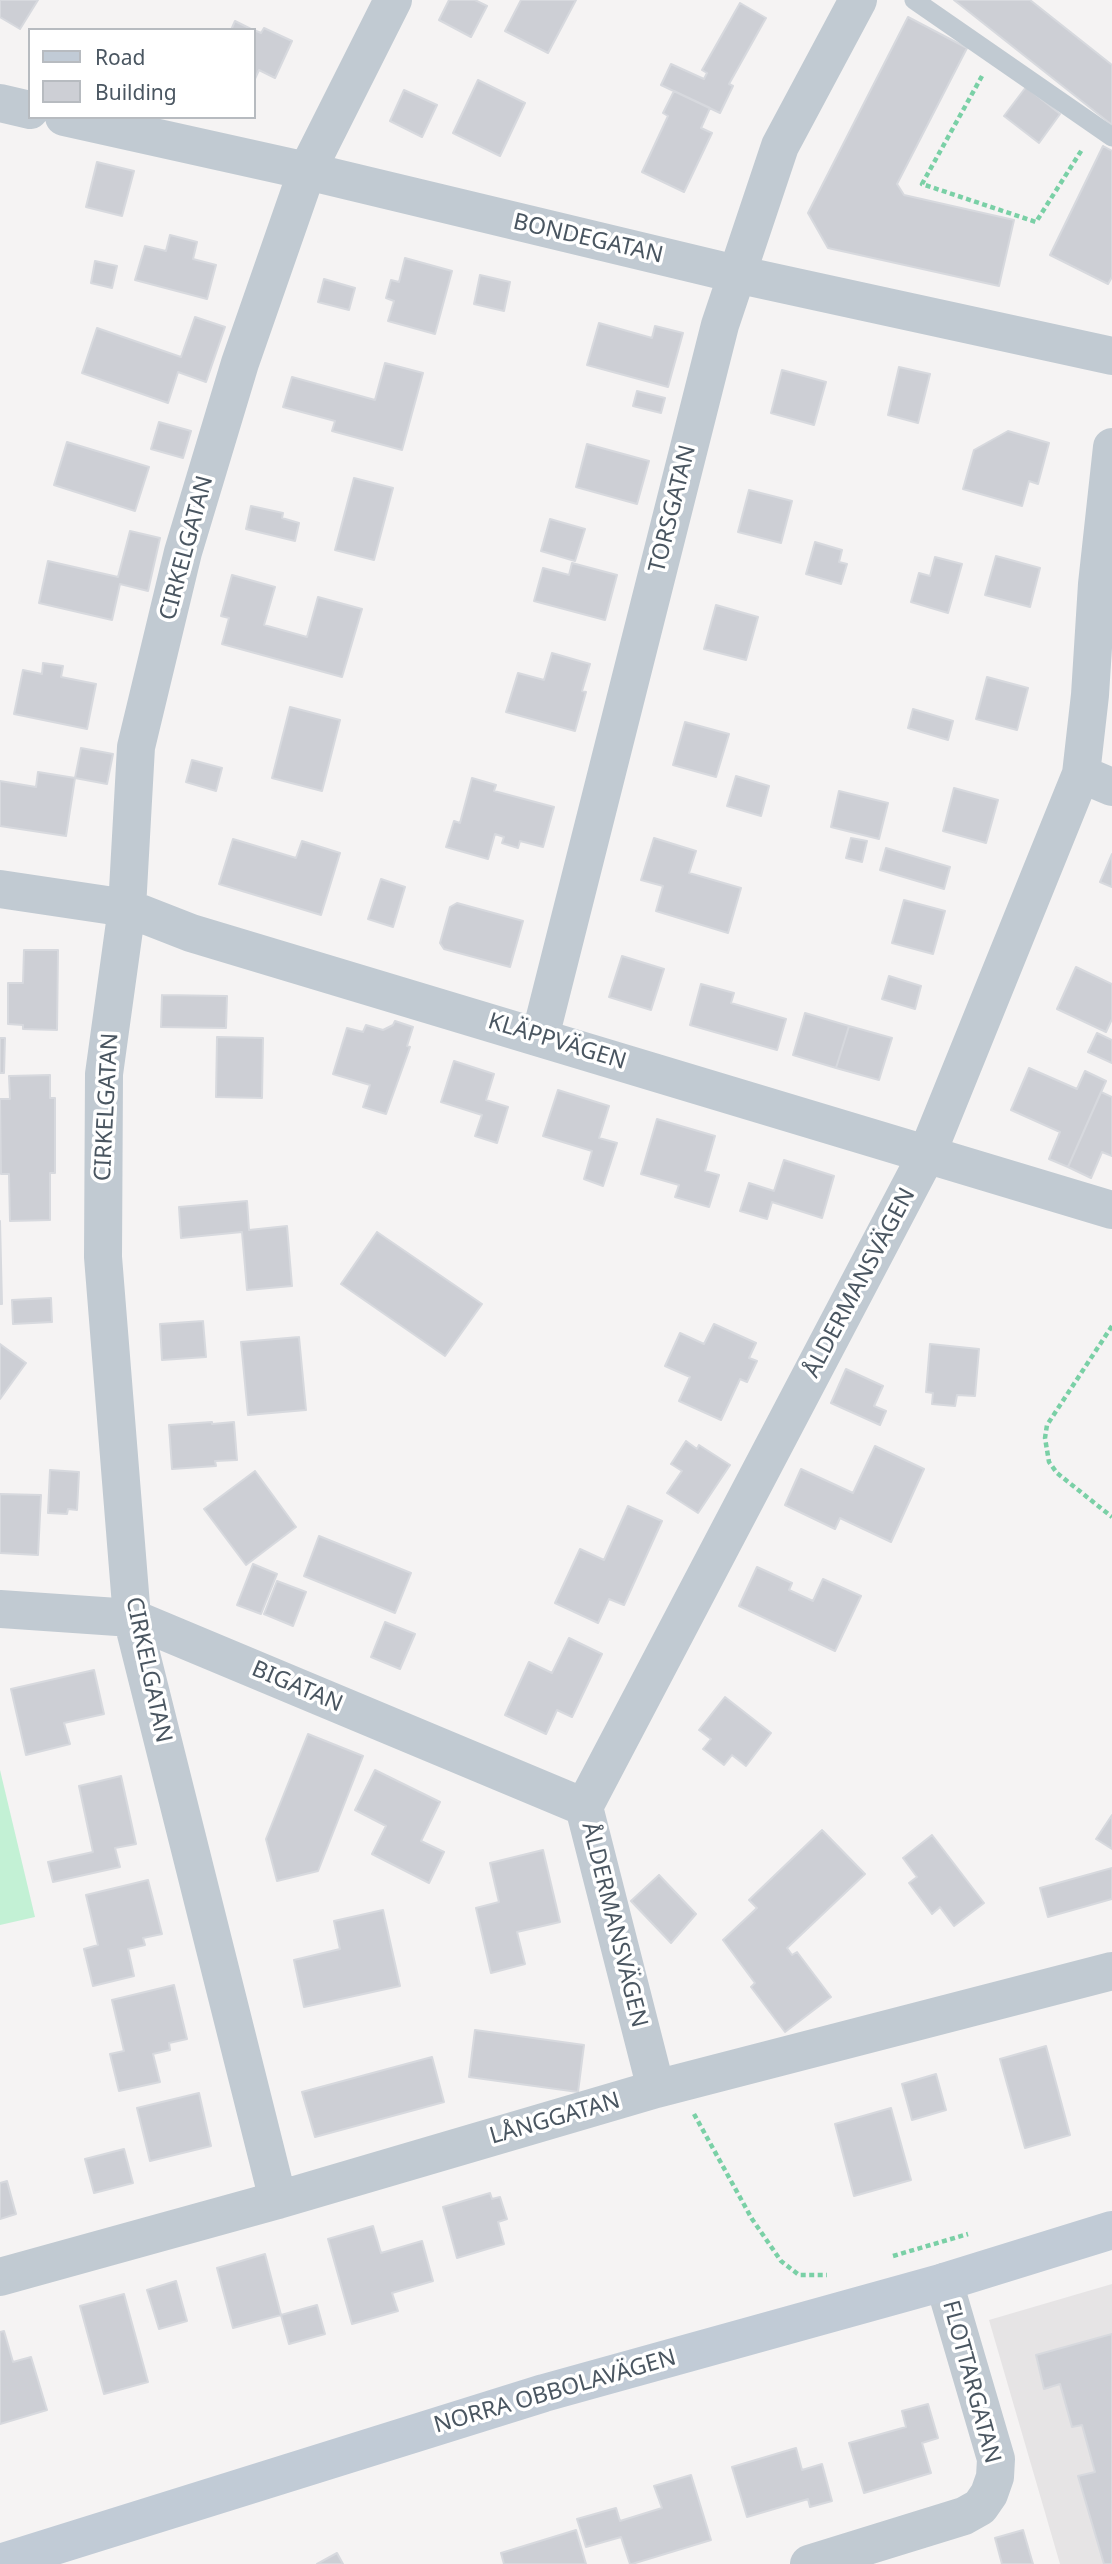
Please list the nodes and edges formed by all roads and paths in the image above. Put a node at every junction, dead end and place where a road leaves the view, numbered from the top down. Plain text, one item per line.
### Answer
1 (393, 0) edge
2 (858, 0) edge
3 (914, 0) edge
4 (994, 55) junction
5 (0, 103) edge
6 (28, 110) edge
7 (73, 119) edge
8 (1104, 132) edge
9 (307, 171) junction
10 (736, 274) junction
11 (1112, 356) edge
12 (1112, 447) edge
13 (1096, 781) edge
14 (0, 889) edge
15 (127, 908) junction
16 (540, 1037) junction
17 (927, 1154) junction
18 (1112, 1210) edge
19 (1112, 1326) edge
20 (1112, 1517) edge
21 (0, 1609) edge
22 (132, 1618) junction
23 (584, 1807) junction
24 (1112, 1971) edge
25 (656, 2089) junction
26 (278, 2200) junction
27 (1112, 2230) edge
28 (969, 2234) dead end
29 (892, 2256) dead end
30 (828, 2275) dead end
31 (0, 2277) edge
32 (944, 2283) junction
33 (0, 2563) edge
34 (809, 2564) edge

1 - 9 street, CIRKELGATAN
2 - 10 street, TORSGATAN
3 - 4 lane
4 - 8 lane
4 - 8 path
5 - 6 street
7 - 9 street, BONDEGATAN
9 - 10 street, BONDEGATAN
9 - 15 street, CIRKELGATAN
10 - 11 street, BONDEGATAN
10 - 16 street, TORSGATAN
12 - 13 street, ÅLDERMANSVÄGEN
13 - 17 street, ÅLDERMANSVÄGEN
14 - 15 street, KLÄPPVÄGEN
15 - 16 street, KLÄPPVÄGEN
15 - 22 street, CIRKELGATAN
16 - 17 street, KLÄPPVÄGEN
17 - 18 street, KLÄPPVÄGEN
17 - 23 street, ÅLDERMANSVÄGEN
19 - 20 path
21 - 22 street, BIGATAN
22 - 23 street, BIGATAN
22 - 26 street, CIRKELGATAN
23 - 25 street, ÅLDERMANSVÄGEN
24 - 25 street, LÅNGGATAN
25 - 26 street, LÅNGGATAN
25 - 30 path
26 - 31 street, LÅNGGATAN
27 - 32 street, NORRA OBBOLAVÄGEN
28 - 29 path
32 - 33 street, NORRA OBBOLAVÄGEN
32 - 34 street, FLOTTARGATAN

